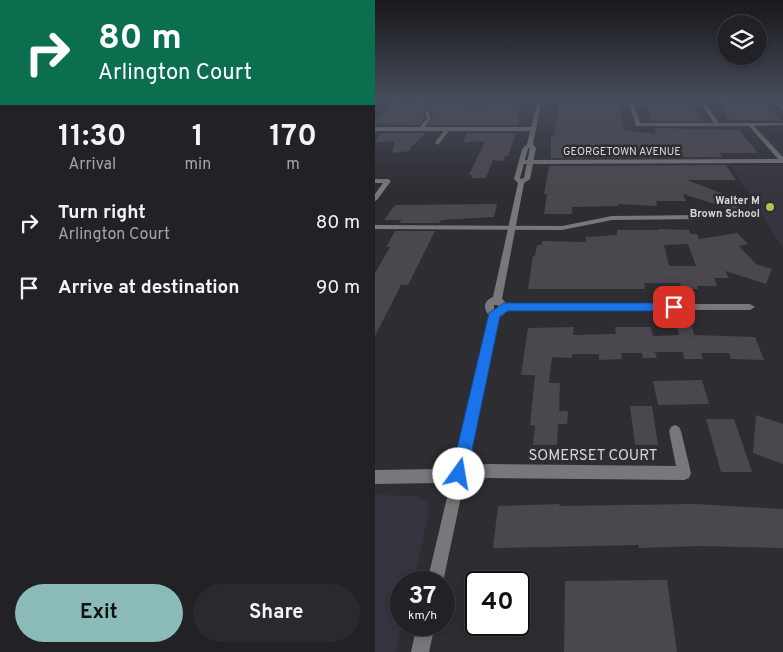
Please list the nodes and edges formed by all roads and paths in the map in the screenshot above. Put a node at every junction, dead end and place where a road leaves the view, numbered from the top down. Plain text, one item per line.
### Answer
1 (448, 129) edge
2 (533, 129) edge
3 (755, 129) edge
4 (438, 144) dead end
5 (530, 144) junction
6 (783, 161) edge
7 (522, 162) junction
8 (531, 162) junction
9 (375, 181) edge
10 (521, 182) junction
11 (375, 199) edge
12 (702, 217) dead end
13 (375, 227) edge
14 (511, 228) junction
15 (499, 307) junction
16 (750, 307) dead end
17 (675, 431) dead end
18 (459, 474) junction
19 (375, 476) edge
20 (437, 571) edge
21 (424, 636) edge
22 (420, 652) edge

1 - 4 street
2 - 5 street
3 - 6 street
5 - 7 street
5 - 8 street
6 - 8 street, GEORGETOWN AVENUE
7 - 8 street, GEORGETOWN AVENUE
7 - 10 street
8 - 10 street
9 - 11 street
10 - 14 street
12 - 14 street
13 - 14 street
14 - 15 street
15 - 16 street
15 - 18 street
17 - 18 street, SOMERSET COURT
18 - 19 street
18 - 20 street
21 - 22 street

